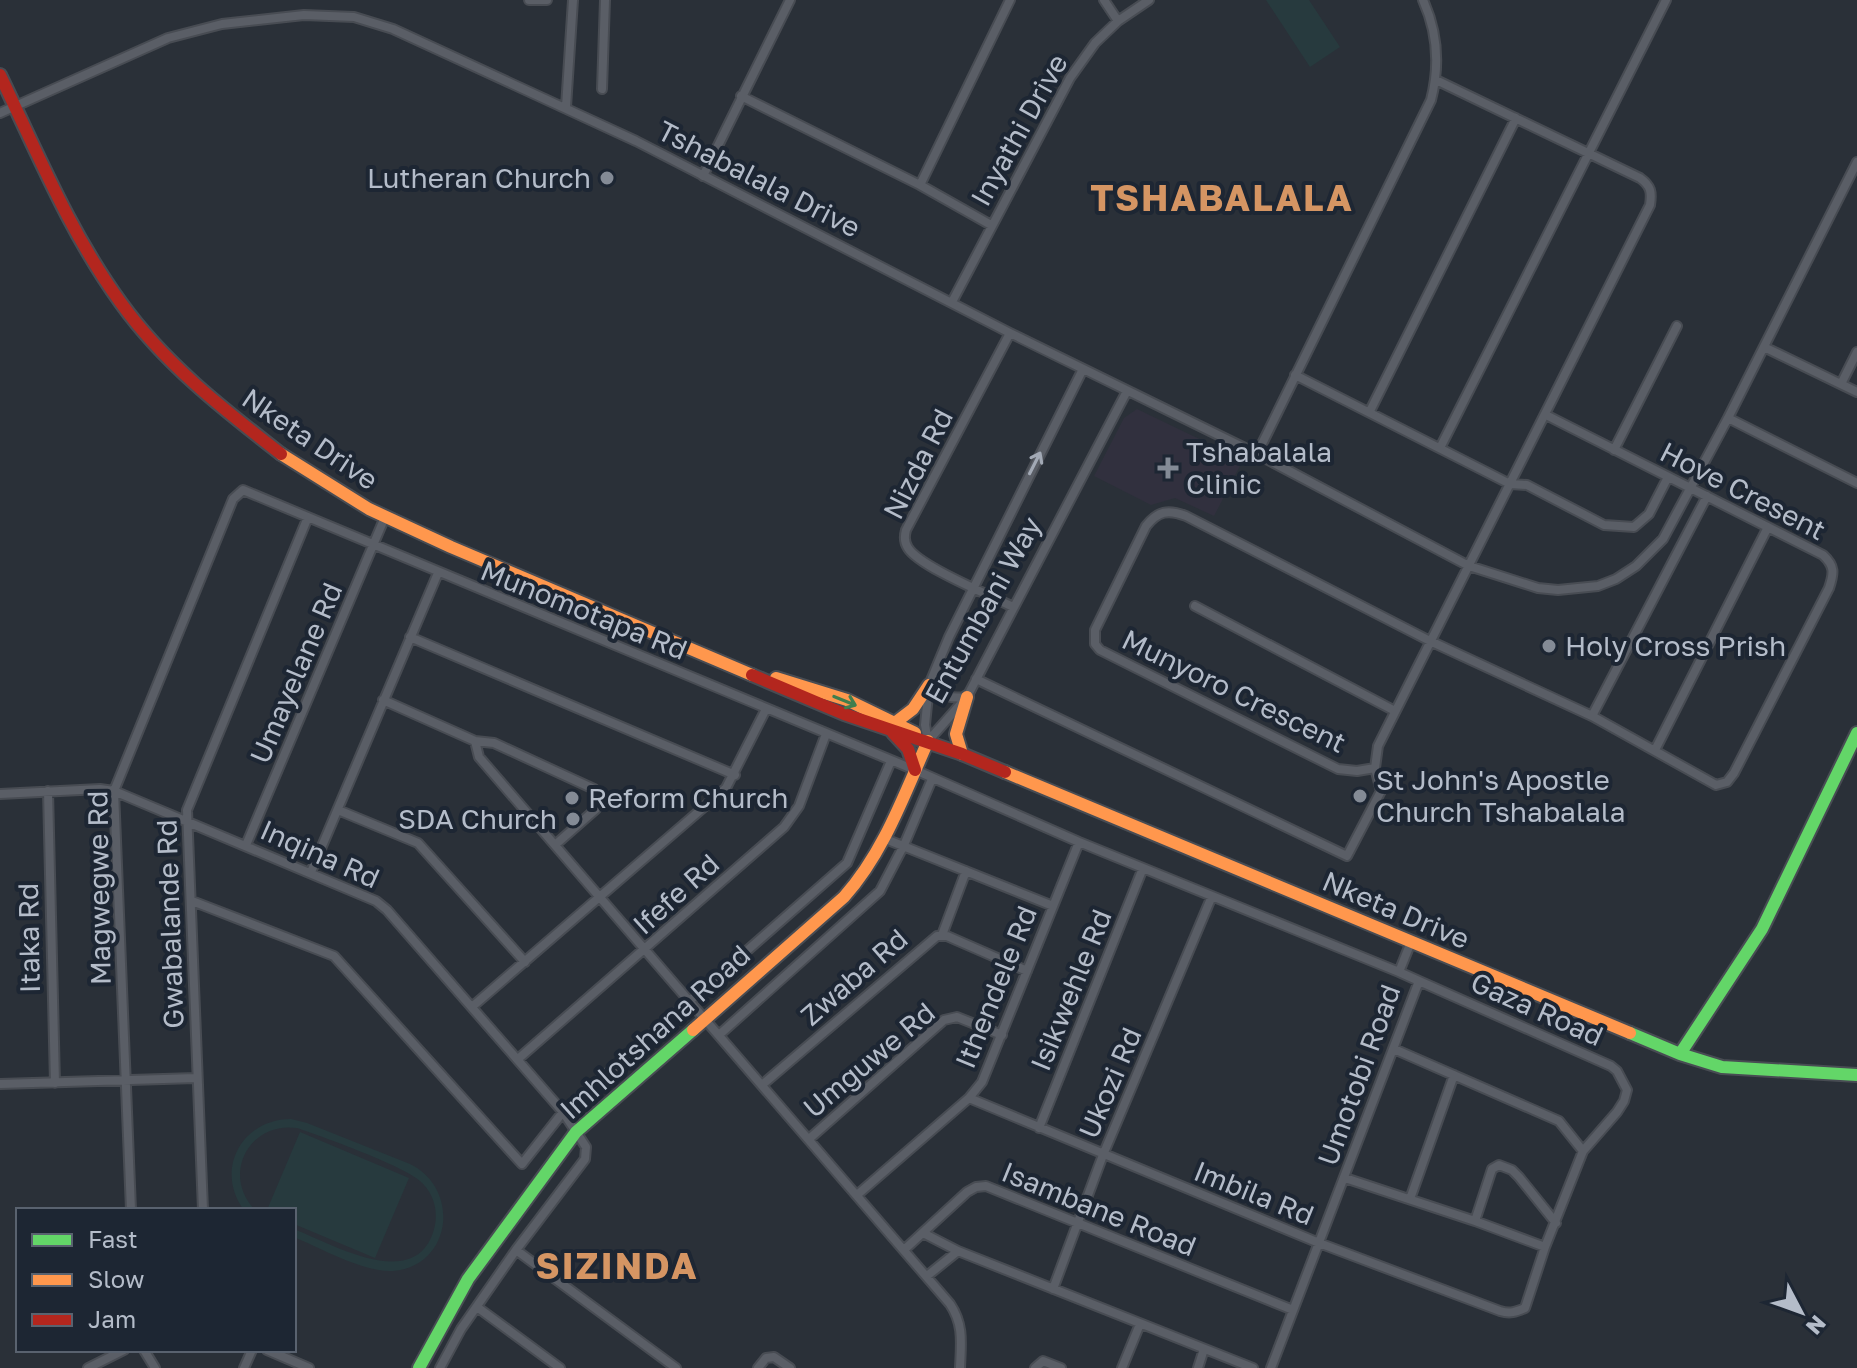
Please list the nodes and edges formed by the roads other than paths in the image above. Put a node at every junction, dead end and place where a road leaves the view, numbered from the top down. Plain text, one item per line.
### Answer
1 (529, 0) edge
2 (547, 0) edge
3 (573, 0) edge
4 (605, 0) edge
5 (790, 0) edge
6 (1010, 0) edge
7 (1104, 0) edge
8 (1149, 0) edge
9 (1423, 0) edge
10 (1666, 0) edge
11 (1118, 21) junction
12 (0, 75) edge
13 (1436, 80) junction
14 (602, 89) dead end
15 (741, 96) junction
16 (15, 106) junction
17 (566, 107) junction
18 (0, 113) edge
19 (1516, 118) junction
20 (1589, 152) junction
21 (1857, 162) edge
22 (703, 176) junction
23 (920, 185) junction
24 (991, 225) junction
25 (952, 302) junction
26 (1677, 326) dead end
27 (1010, 333) junction
28 (1764, 347) junction
29 (1857, 352) edge
30 (1083, 369) junction
31 (1295, 375) junction
32 (1841, 384) junction
33 (1127, 391) junction
34 (1857, 392) edge
35 (1370, 411) junction
36 (1546, 415) junction
37 (1728, 418) junction
38 (1440, 448) junction
39 (1614, 450) junction
40 (1257, 454) junction
41 (1668, 477) junction
42 (1857, 483) edge
43 (1510, 484) junction
44 (1691, 488) junction
45 (237, 494) joint
46 (1707, 496) junction
47 (308, 517) junction
48 (385, 517) junction
49 (1768, 527) junction
50 (374, 545) junction
51 (1469, 566) junction
52 (438, 573) junction
53 (973, 586) junction
54 (1195, 606) dead end
55 (1013, 607) junction
56 (410, 637) junction
57 (1430, 641) junction
58 (976, 679) junction
59 (929, 685) junction
60 (967, 697) junction
61 (383, 700) junction
62 (766, 709) junction
63 (1395, 711) junction
64 (1592, 716) junction
65 (893, 726) junction
66 (1857, 733) edge
67 (826, 734) junction
68 (475, 741) junction
69 (928, 741) junction
70 (1655, 750) junction
71 (962, 754) junction
72 (891, 761) junction
73 (1375, 768) junction
74 (915, 770) junction
75 (735, 775) junction
76 (932, 779) junction
77 (48, 791) junction
78 (114, 791) junction
79 (0, 794) edge
80 (338, 810) junction
81 (187, 821) junction
82 (883, 838) junction
83 (1079, 842) junction
84 (246, 845) junction
85 (555, 845) junction
86 (904, 845) junction
87 (1143, 868) junction
88 (966, 871) junction
89 (311, 872) junction
90 (600, 896) junction
91 (1212, 896) junction
92 (192, 901) junction
93 (1053, 906) junction
94 (942, 935) junction
95 (1411, 942) junction
96 (646, 950) junction
97 (525, 962) junction
98 (1027, 971) junction
99 (1399, 972) junction
100 (1419, 981) junction
101 (690, 1001) junction
102 (473, 1006) junction
103 (705, 1018) junction
104 (719, 1035) junction
105 (1002, 1035) junction
106 (1394, 1049) junction
107 (1680, 1054) junction
108 (518, 1059) junction
109 (1454, 1075) junction
110 (1857, 1075) edge
111 (196, 1078) junction
112 (125, 1081) junction
113 (55, 1083) junction
114 (0, 1084) edge
115 (762, 1085) junction
116 (969, 1098) junction
117 (563, 1112) junction
118 (1039, 1128) junction
119 (576, 1132) junction
120 (809, 1139) junction
121 (1583, 1151) junction
122 (1103, 1155) junction
123 (1345, 1178) junction
124 (857, 1195) junction
125 (1410, 1199) junction
126 (131, 1208) edge
127 (203, 1208) edge
128 (1475, 1221) junction
129 (1556, 1223) junction
130 (1077, 1224) junction
131 (923, 1233) junction
132 (1319, 1243) junction
133 (1545, 1247) junction
134 (905, 1249) junction
135 (516, 1250) junction
136 (958, 1251) junction
137 (927, 1276) junction
138 (1053, 1289) junction
139 (477, 1307) junction
140 (1293, 1310) junction
141 (1140, 1324) junction
142 (1204, 1349) junction
143 (120, 1352) edge
144 (272, 1352) edge
145 (1037, 1365) edge
146 (88, 1368) edge
147 (309, 1368) edge
148 (419, 1368) edge
149 (440, 1368) edge
150 (560, 1368) edge
151 (676, 1368) edge
152 (758, 1368) edge
153 (790, 1368) edge
154 (960, 1368) edge
155 (1061, 1368) edge
156 (1122, 1368) edge
157 (1198, 1368) edge
158 (1253, 1368) edge
159 (1271, 1368) edge

1 - 2 street
3 - 17 street
4 - 14 street
5 - 15 street
6 - 23 street
7 - 11 street
8 - 11 street, Inyathi Drive
9 - 13 street
10 - 20 street
11 - 24 street, Inyathi Drive
12 - 16 street, Nketa Drive
13 - 19 street
13 - 31 street
15 - 22 street
15 - 23 street
16 - 17 street, Tshabalala Drive
16 - 18 street, Tshabalala Drive
16 - 48 street, Nketa Drive
17 - 22 street, Tshabalala Drive
19 - 20 street
19 - 35 street
20 - 36 street
20 - 38 street
21 - 28 street, Tshabalala Drive
22 - 25 street, Tshabalala Drive
23 - 24 street
24 - 25 street, Inyathi Drive
25 - 27 street, Tshabalala Drive
26 - 39 street
27 - 30 street, Tshabalala Drive
27 - 53 street, Nizda Rd
28 - 32 street
28 - 37 street, Tshabalala Drive
29 - 32 street
30 - 33 street, Tshabalala Drive
53 -> 30 street, Entumbani Way
31 - 35 street
31 - 40 street
32 - 34 street
33 - 40 street, Tshabalala Drive
33 - 55 street, Entumbani Way
35 - 38 street
36 - 39 street, Hove Cresent
36 - 43 street
37 - 42 street
37 - 44 street, Tshabalala Drive
38 - 43 street
39 - 41 street, Hove Cresent
40 - 51 street, Tshabalala Drive
41 - 43 street
41 - 44 street, Hove Cresent
43 - 51 street
44 - 46 street, Hove Cresent
44 - 51 street, Tshabalala Drive
45 - 47 street, Munomotapa Rd
45 - 78 street, Magwegwe Rd
46 - 49 street, Hove Cresent
46 - 64 street
47 - 50 street, Munomotapa Rd
47 - 81 street, Gwabalande Rd
48 - 50 street, Umayelane Rd
48 - 65 street, Nketa Drive
49 - 70 street
49 - 70 street, Hove Cresent
50 - 52 street, Munomotapa Rd
50 - 84 street, Umayelane Rd
51 - 57 street
52 - 56 street
52 - 62 street, Munomotapa Rd
53 - 55 street
53 - 59 street, Entumbani Way
54 - 63 street
55 - 58 street, Entumbani Way
56 - 61 street
56 - 75 street
57 - 63 street
57 - 64 street, Hove Cresent
57 - 73 street, Munyoro Crescent
58 - 60 street, Entumbani Way
58 - 73 street
59 - 60 street
59 - 65 street
59 - 69 street, Entumbani Way
60 - 69 street, Entumbani Way
60 - 71 street
61 - 68 street
61 - 80 street
62 - 67 street, Munomotapa Rd
62 - 75 street
63 - 73 street
64 - 70 street, Hove Cresent
65 - 69 street, Nketa Drive
65 - 74 street
66 - 107 street
67 - 72 street, Munomotapa Rd
67 - 96 street, Ifefe Rd
68 - 85 street
68 - 85 street
69 - 71 street, Nketa Drive
69 - 74 street, Imhlotshana Road
71 - 95 street, Nketa Drive
72 - 74 street, Munomotapa Rd
72 - 101 street
74 - 76 street, Munomotapa Rd
74 - 82 street, Imhlotshana Road
75 - 90 street
76 - 83 street, Munomotapa Rd
76 - 86 street
77 - 78 street, Inqina Rd
77 - 79 street, Inqina Rd
77 - 113 street, Itaka Rd
78 - 81 street, Inqina Rd
78 - 112 street, Magwegwe Rd
80 - 89 street
80 - 97 street
81 - 84 street, Inqina Rd
81 - 92 street, Gwabalande Rd
82 - 86 street
82 - 103 street, Imhlotshana Road
83 - 87 street, Munomotapa Rd
83 - 93 street, Ithendele Rd
84 - 89 street, Inqina Rd
85 - 90 street
86 - 88 street
86 - 104 street
87 - 91 street, Munomotapa Rd
87 - 118 street, Isikwehle Rd
88 - 93 street
88 - 94 street
89 - 102 street, Inqina Rd
90 - 96 street
90 - 97 street
91 - 99 street, Munomotapa Rd
91 - 122 street, Ukozi Rd
92 - 111 street, Gwabalande Rd
92 - 117 street
93 - 98 street, Ithendele Rd
94 - 98 street, Zwaba Rd
94 - 115 street, Zwaba Rd
95 - 99 street, Umotobi Road
95 - 107 street, Nketa Drive
96 - 101 street
96 - 108 street, Ifefe Rd
97 - 102 street
98 - 105 street, Ithendele Rd
99 - 100 street, Umotobi Road
100 - 106 street, Umotobi Road
100 - 121 street, Gaza Road
101 - 103 street
101 - 117 street
102 - 108 street, Inqina Rd
103 - 104 street
103 - 119 street, Imhlotshana Road
104 - 115 street
105 - 116 street, Ithendele Rd
105 - 120 street, Umguwe Rd
106 - 109 street
106 - 123 street, Umotobi Road
107 - 110 street, Nketa Drive
108 - 117 street, Inqina Rd
109 - 121 street
109 - 125 street
111 - 112 street
111 - 127 street, Gwabalande Rd
112 - 113 street
112 - 126 street, Magwegwe Rd
113 - 114 street
115 - 120 street
116 - 118 street, Imbila Rd
116 - 124 street, Ithendele Rd
117 - 119 street, Inqina Rd
118 - 122 street, Imbila Rd
119 - 135 street
119 - 148 street, Imhlotshana Road
120 - 124 street
121 - 129 street
122 - 130 street, Ukozi Rd
122 - 132 street, Imbila Rd
123 - 125 street
123 - 132 street, Umotobi Road
124 - 134 street
125 - 128 street
128 - 129 street
128 - 133 street
129 - 133 street
130 - 131 street, Isambane Road
130 - 138 street, Ukozi Rd
130 - 140 street, Isambane Road
131 - 134 street, Isambane Road
131 - 136 street
132 - 133 street, Imbila Rd
132 - 140 street, Umotobi Road
134 - 137 street
135 - 139 street
135 - 151 street
136 - 137 street
136 - 138 street
137 - 154 street
138 - 141 street
139 - 149 street
139 - 150 street
140 - 159 street, Umotobi Road
141 - 142 street
141 - 156 street
142 - 157 street
142 - 158 street
143 - 146 street
144 - 147 street
145 - 155 street
152 - 153 street

